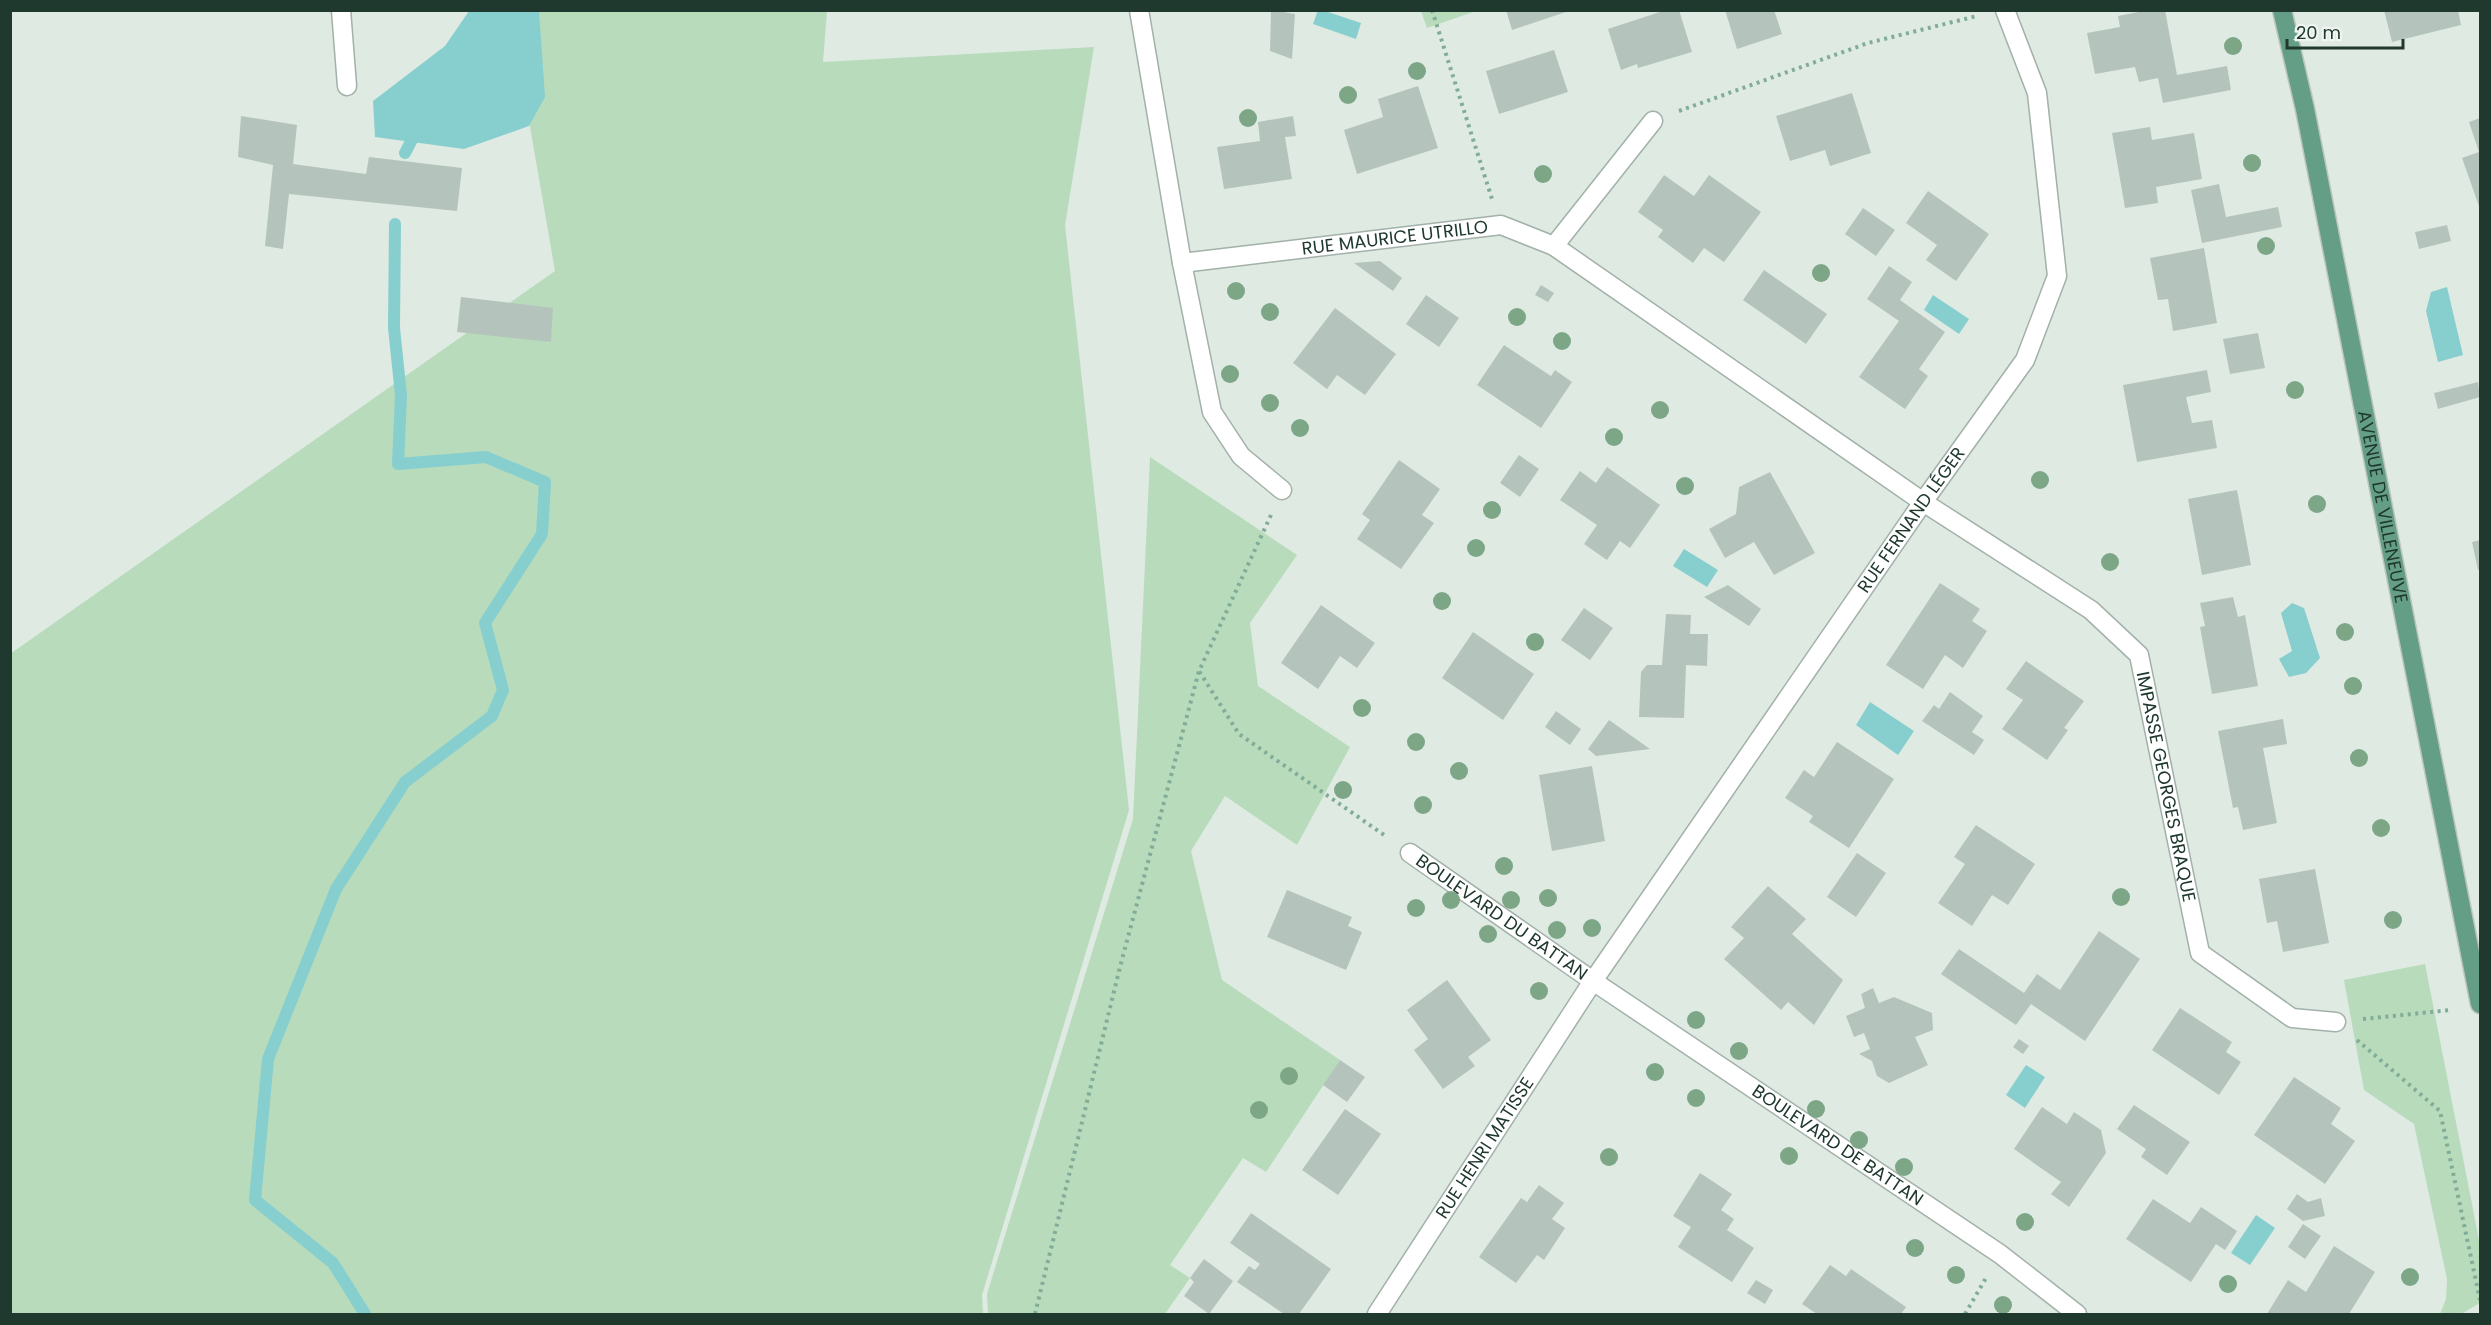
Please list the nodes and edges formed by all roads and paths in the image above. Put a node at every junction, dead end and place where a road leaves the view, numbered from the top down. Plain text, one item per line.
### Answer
1 (341, 10) edge
2 (1139, 10) edge
3 (1432, 10) edge
4 (2006, 10) edge
5 (2282, 10) edge
6 (1986, 13) dead end
7 (347, 86) dead end
8 (1653, 121) joint
9 (1501, 225) junction
10 (1554, 246) junction
11 (1182, 262) junction
12 (1282, 490) joint
13 (1923, 502) junction
14 (1199, 671) junction
15 (1410, 853) joint
16 (1593, 981) junction
17 (2481, 1004) edge
18 (2458, 1009) dead end
19 (2336, 1023) junction
20 (2000, 1254) junction
21 (2481, 1300) edge
22 (1035, 1314) edge
23 (1377, 1314) edge
24 (1965, 1314) edge
25 (2077, 1314) edge

1 - 7 street
2 - 11 street
3 - 9 path
4 - 13 street, RUE FERNAND LÉGER
5 - 17 main road, AVENUE DE VILLENEUVE
6 - 8 path
8 - 10 street
9 - 10 street, RUE MAURICE UTRILLO
9 - 11 street, RUE MAURICE UTRILLO
10 - 13 street, RUE MAURICE UTRILLO
11 - 12 street
12 - 14 path
13 - 16 street, RUE FERNAND LÉGER
13 - 19 street, IMPASSE GEORGES BRAQUE
14 - 15 path
14 - 22 path
15 - 16 street, BOULEVARD DU BATTAN
16 - 20 street, BOULEVARD DE BATTAN
16 - 23 street, RUE HENRI MATISSE
18 - 19 path
19 - 21 path
20 - 24 path
20 - 25 street, BOULEVARD DE BATTAN

